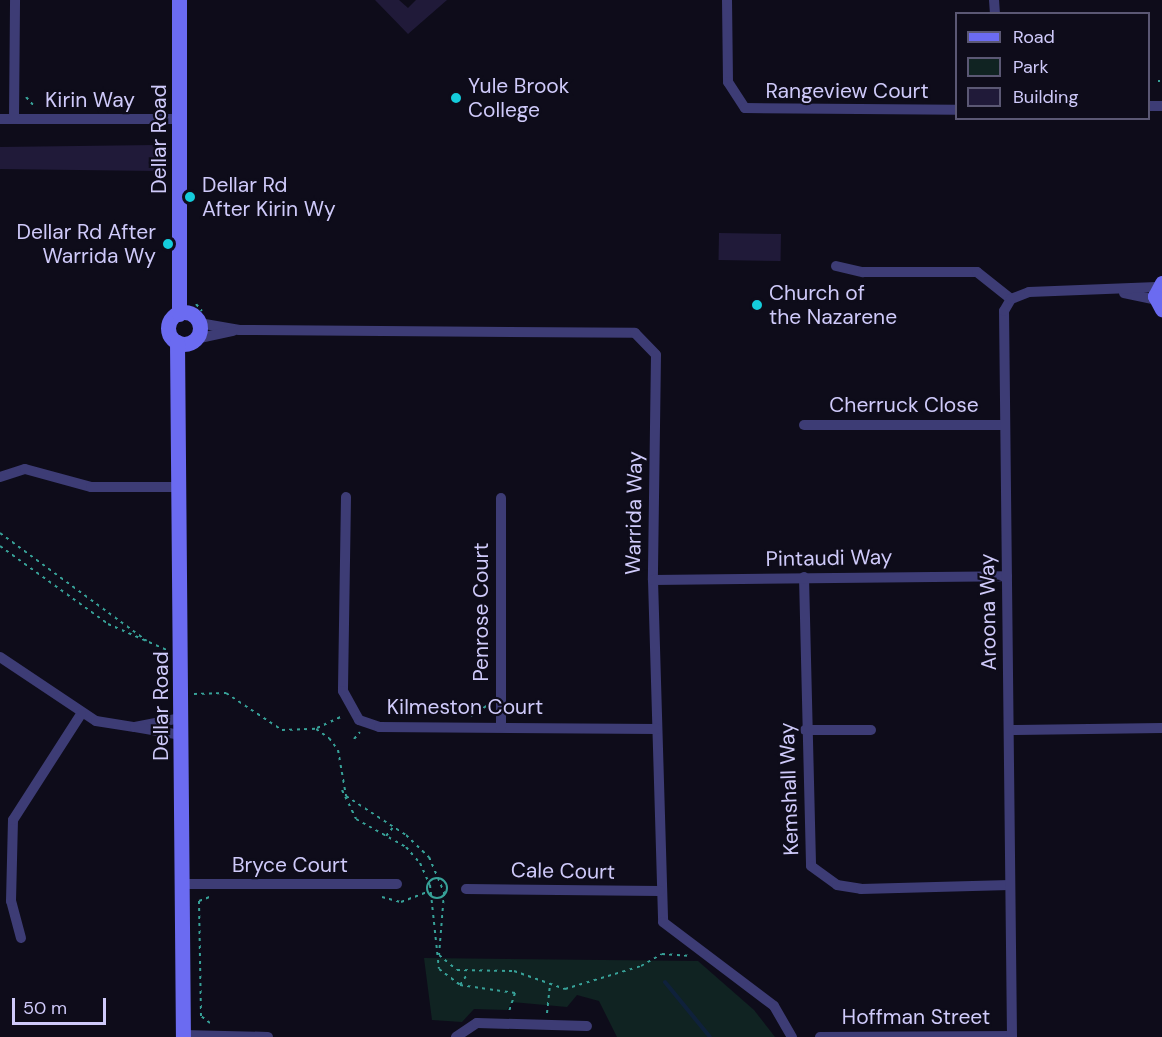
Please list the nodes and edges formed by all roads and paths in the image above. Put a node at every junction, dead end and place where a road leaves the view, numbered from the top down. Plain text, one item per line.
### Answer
1 (15, 0) edge
2 (179, 0) edge
3 (727, 0) edge
4 (15, 94) junction
5 (46, 108) dead end
6 (955, 110) edge
7 (0, 119) edge
8 (14, 119) junction
9 (179, 119) junction
10 (836, 266) dead end
11 (1162, 270) edge
12 (1159, 298) edge
13 (1011, 299) junction
14 (190, 317) junction
15 (239, 330) junction
16 (188, 341) junction
17 (1004, 424) junction
18 (804, 425) dead end
19 (0, 477) edge
20 (181, 487) junction
21 (346, 497) dead end
22 (501, 498) dead end
23 (0, 533) edge
24 (0, 546) edge
25 (1006, 576) junction
26 (804, 577) junction
27 (653, 580) junction
28 (148, 642) junction
29 (0, 657) edge
30 (168, 662) dead end
31 (349, 710) junction
32 (81, 714) junction
33 (182, 718) junction
34 (135, 727) junction
35 (501, 727) junction
36 (1162, 728) edge
37 (314, 729) dead end
38 (657, 729) junction
39 (805, 730) junction
40 (871, 730) dead end
41 (1010, 730) junction
42 (181, 735) junction
43 (340, 781) dead end
44 (393, 826) dead end
45 (386, 836) junction
46 (428, 882) junction
47 (182, 884) junction
48 (397, 884) dead end
49 (1010, 885) junction
50 (466, 889) dead end
51 (427, 891) junction
52 (660, 891) junction
53 (371, 895) dead end
54 (223, 896) dead end
55 (431, 897) junction
56 (21, 938) dead end
57 (468, 973) dead end
58 (460, 985) junction
59 (550, 986) dead end
60 (502, 1013) dead end
61 (546, 1024) junction
62 (587, 1026) dead end
63 (211, 1029) dead end
64 (183, 1036) edge
65 (268, 1037) edge
66 (456, 1037) edge
67 (792, 1037) edge
68 (820, 1037) edge
69 (1012, 1037) edge

1 - 4 street
2 - 9 main road, Dellar Road
3 - 6 street, Rangeview Court
4 - 5 path
4 - 8 street
7 - 8 street, Kirin Way
8 - 9 street, Kirin Way
9 - 14 main road, Dellar Road
10 - 13 street
11 - 12 main road
12 - 13 street
13 - 17 street, Aroona Way
14 - 15 street, Warrida Way
14 - 16 main road
14 - 16 main road
15 - 16 street, Warrida Way
15 - 27 street, Warrida Way
16 - 20 main road, Dellar Road
17 - 18 street, Cherruck Close
17 - 25 street, Aroona Way
19 - 20 street
20 - 33 main road, Dellar Road
21 - 31 street
22 - 35 street, Penrose Court
23 - 28 path
24 - 28 path
25 - 26 street, Pintaudi Way
25 - 41 street, Aroona Way
26 - 27 street, Pintaudi Way
26 - 39 street, Kemshall Way
27 - 38 street, Warrida Way
28 - 30 path
29 - 32 street
31 - 35 street, Kilmeston Court
31 - 37 path
32 - 34 street
32 - 56 street
33 - 34 street
33 - 42 main road, Dellar Road
34 - 42 street
35 - 38 street, Kilmeston Court
36 - 41 street
38 - 52 street, Warrida Way
39 - 40 street
39 - 49 street, Kemshall Way
41 - 49 street, Aroona Way
42 - 47 main road, Dellar Road
43 - 45 path
44 - 45 path
45 - 46 path
46 - 51 path
46 - 55 path
46 - 55 path
47 - 48 street, Bryce Court
47 - 64 main road, Dellar Road
49 - 69 street, Aroona Way
50 - 52 street, Cale Court
51 - 53 path
51 - 55 path
52 - 67 street, Warrida Way
54 - 63 path
55 - 58 path
57 - 58 path
58 - 60 path
59 - 61 path
61 - 62 street
61 - 66 street
64 - 65 street
68 - 69 street, Hoffman Street

